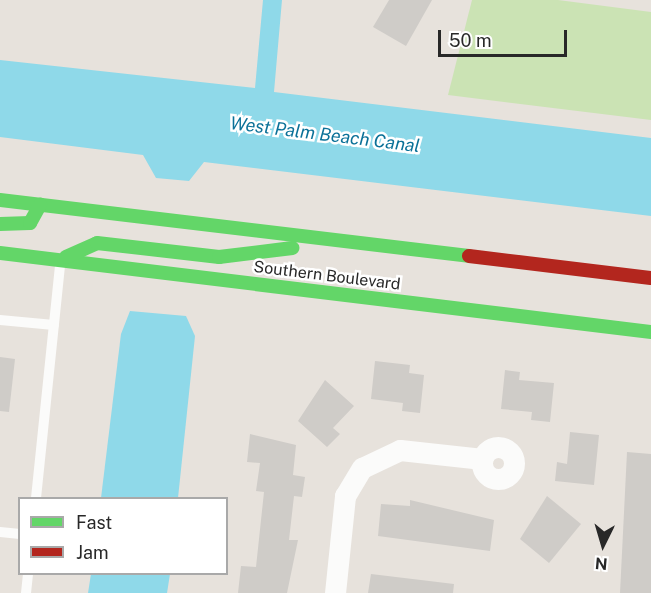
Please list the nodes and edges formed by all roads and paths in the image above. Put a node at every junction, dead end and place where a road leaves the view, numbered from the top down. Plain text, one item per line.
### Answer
1 (0, 200) edge
2 (40, 205) junction
3 (0, 224) edge
4 (348, 242) junction
5 (0, 253) edge
6 (60, 260) junction
7 (651, 278) edge
8 (0, 320) edge
9 (54, 325) junction
10 (651, 332) edge
11 (483, 459) dead end
12 (36, 497) edge
13 (0, 532) edge
14 (18, 534) edge
15 (28, 575) edge
16 (26, 593) edge
17 (335, 593) edge

1 - 2 highway
2 - 3 highway
2 - 4 highway
4 - 6 highway
4 - 7 highway
5 - 6 highway, Southern Boulevard
6 - 9 lane
6 - 10 highway, Southern Boulevard
8 - 9 lane
9 - 12 lane
11 - 17 street
13 - 14 lane
15 - 16 lane

